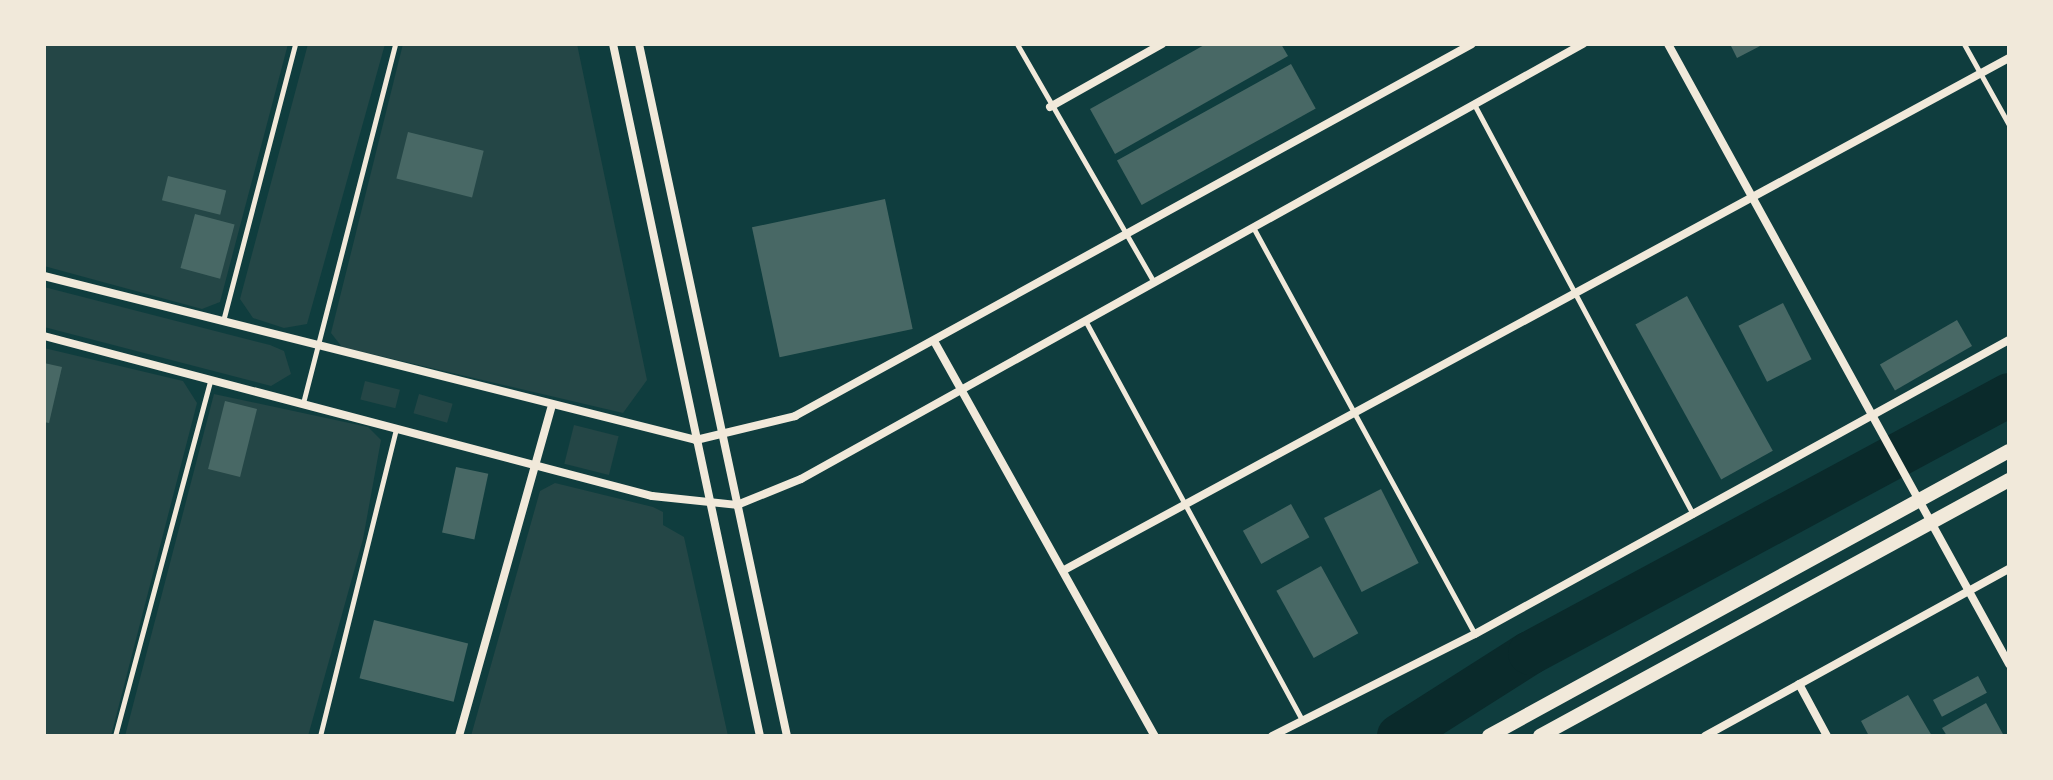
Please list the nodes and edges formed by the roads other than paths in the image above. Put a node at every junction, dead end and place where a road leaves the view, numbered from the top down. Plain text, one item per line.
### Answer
1 (295, 44) edge
2 (395, 44) edge
3 (613, 44) edge
4 (639, 44) edge
5 (1017, 44) edge
6 (1162, 44) edge
7 (1472, 44) edge
8 (1583, 44) edge
9 (1668, 44) edge
10 (1964, 44) edge
11 (2009, 58) edge
12 (1981, 74) junction
13 (1475, 106) junction
14 (1050, 107) junction
15 (2009, 125) edge
16 (1753, 198) junction
17 (1254, 229) junction
18 (1124, 237) junction
19 (44, 276) edge
20 (1155, 283) junction
21 (1579, 293) junction
22 (223, 321) junction
23 (1086, 322) junction
24 (44, 336) edge
25 (2009, 340) edge
26 (934, 341) junction
27 (314, 348) junction
28 (210, 380) junction
29 (960, 391) junction
30 (303, 403) junction
31 (551, 409) junction
32 (1355, 415) junction
33 (1869, 416) junction
34 (396, 428) junction
35 (723, 435) junction
36 (696, 440) junction
37 (2009, 451) edge
38 (533, 465) junction
39 (2009, 480) edge
40 (1917, 499) junction
41 (737, 505) junction
42 (711, 506) junction
43 (1188, 506) junction
44 (1694, 515) junction
45 (1930, 522) junction
46 (1066, 569) junction
47 (2009, 569) edge
48 (1968, 591) junction
49 (1475, 634) junction
50 (2009, 664) edge
51 (1799, 684) junction
52 (1303, 721) junction
53 (115, 736) edge
54 (320, 736) edge
55 (459, 736) edge
56 (760, 736) edge
57 (787, 736) edge
58 (1155, 736) edge
59 (1272, 736) edge
60 (1489, 736) edge
61 (1540, 736) edge
62 (1705, 736) edge
63 (1827, 736) edge

1 - 22 lane
2 - 27 lane
3 - 36 street
4 - 35 street
5 - 14 lane
6 - 14 street
7 - 18 street
8 - 13 street
9 - 16 street
10 - 12 lane
11 - 12 street
12 - 15 lane
12 - 16 street
13 - 17 street
13 - 21 lane
14 - 18 lane
16 - 21 street
16 - 33 street
17 - 20 street
17 - 32 lane
18 - 20 lane
18 - 26 street
19 - 22 street
20 - 23 street
21 - 32 street
21 - 44 lane
22 - 27 street
23 - 29 street
23 - 43 lane
24 - 28 street
25 - 33 street
26 - 29 street
26 - 35 street
27 - 30 lane
27 - 31 street
28 - 30 street
28 - 53 lane
29 - 41 street
29 - 46 street
30 - 34 street
31 - 36 street
31 - 38 street
32 - 43 street
32 - 49 lane
33 - 40 street
33 - 44 street
34 - 38 street
34 - 54 lane
35 - 36 street
35 - 41 street
36 - 42 street
37 - 40 street
38 - 42 street
38 - 55 street
39 - 45 street
40 - 45 street
40 - 60 street
41 - 42 street
41 - 57 street
42 - 56 street
43 - 46 street
43 - 52 lane
44 - 49 street
45 - 48 street
45 - 61 street
46 - 58 street
47 - 48 street
48 - 50 street
48 - 51 street
49 - 52 street
51 - 62 street
51 - 63 street
52 - 59 street

